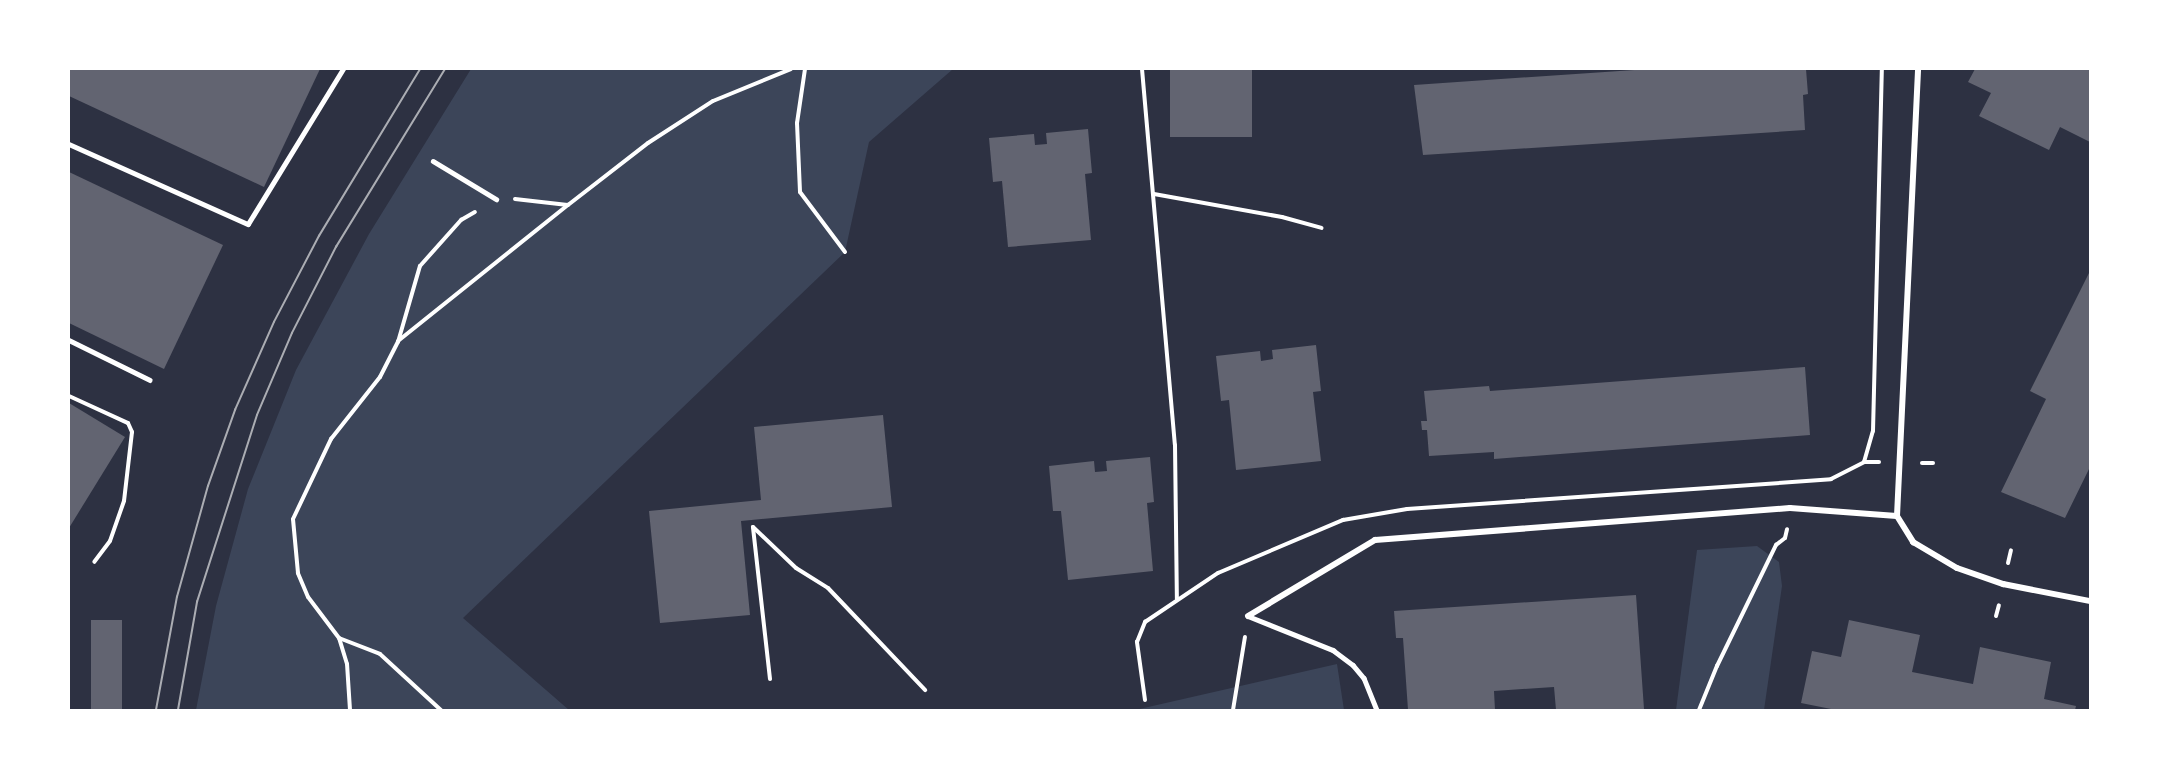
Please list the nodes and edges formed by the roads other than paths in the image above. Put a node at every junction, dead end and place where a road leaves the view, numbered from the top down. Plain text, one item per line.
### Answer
1 (343, 69) edge
2 (1918, 69) edge
3 (69, 144) edge
4 (433, 161) dead end
5 (496, 199) road end
6 (69, 340) edge
7 (150, 380) dead end
8 (1897, 516) junction
9 (2090, 601) edge
10 (1248, 616) joint
11 (1377, 710) edge

1 - 3 lane
2 - 8 street
4 - 5 lane
6 - 7 lane
8 - 9 street
8 - 10 street
10 - 11 lane

